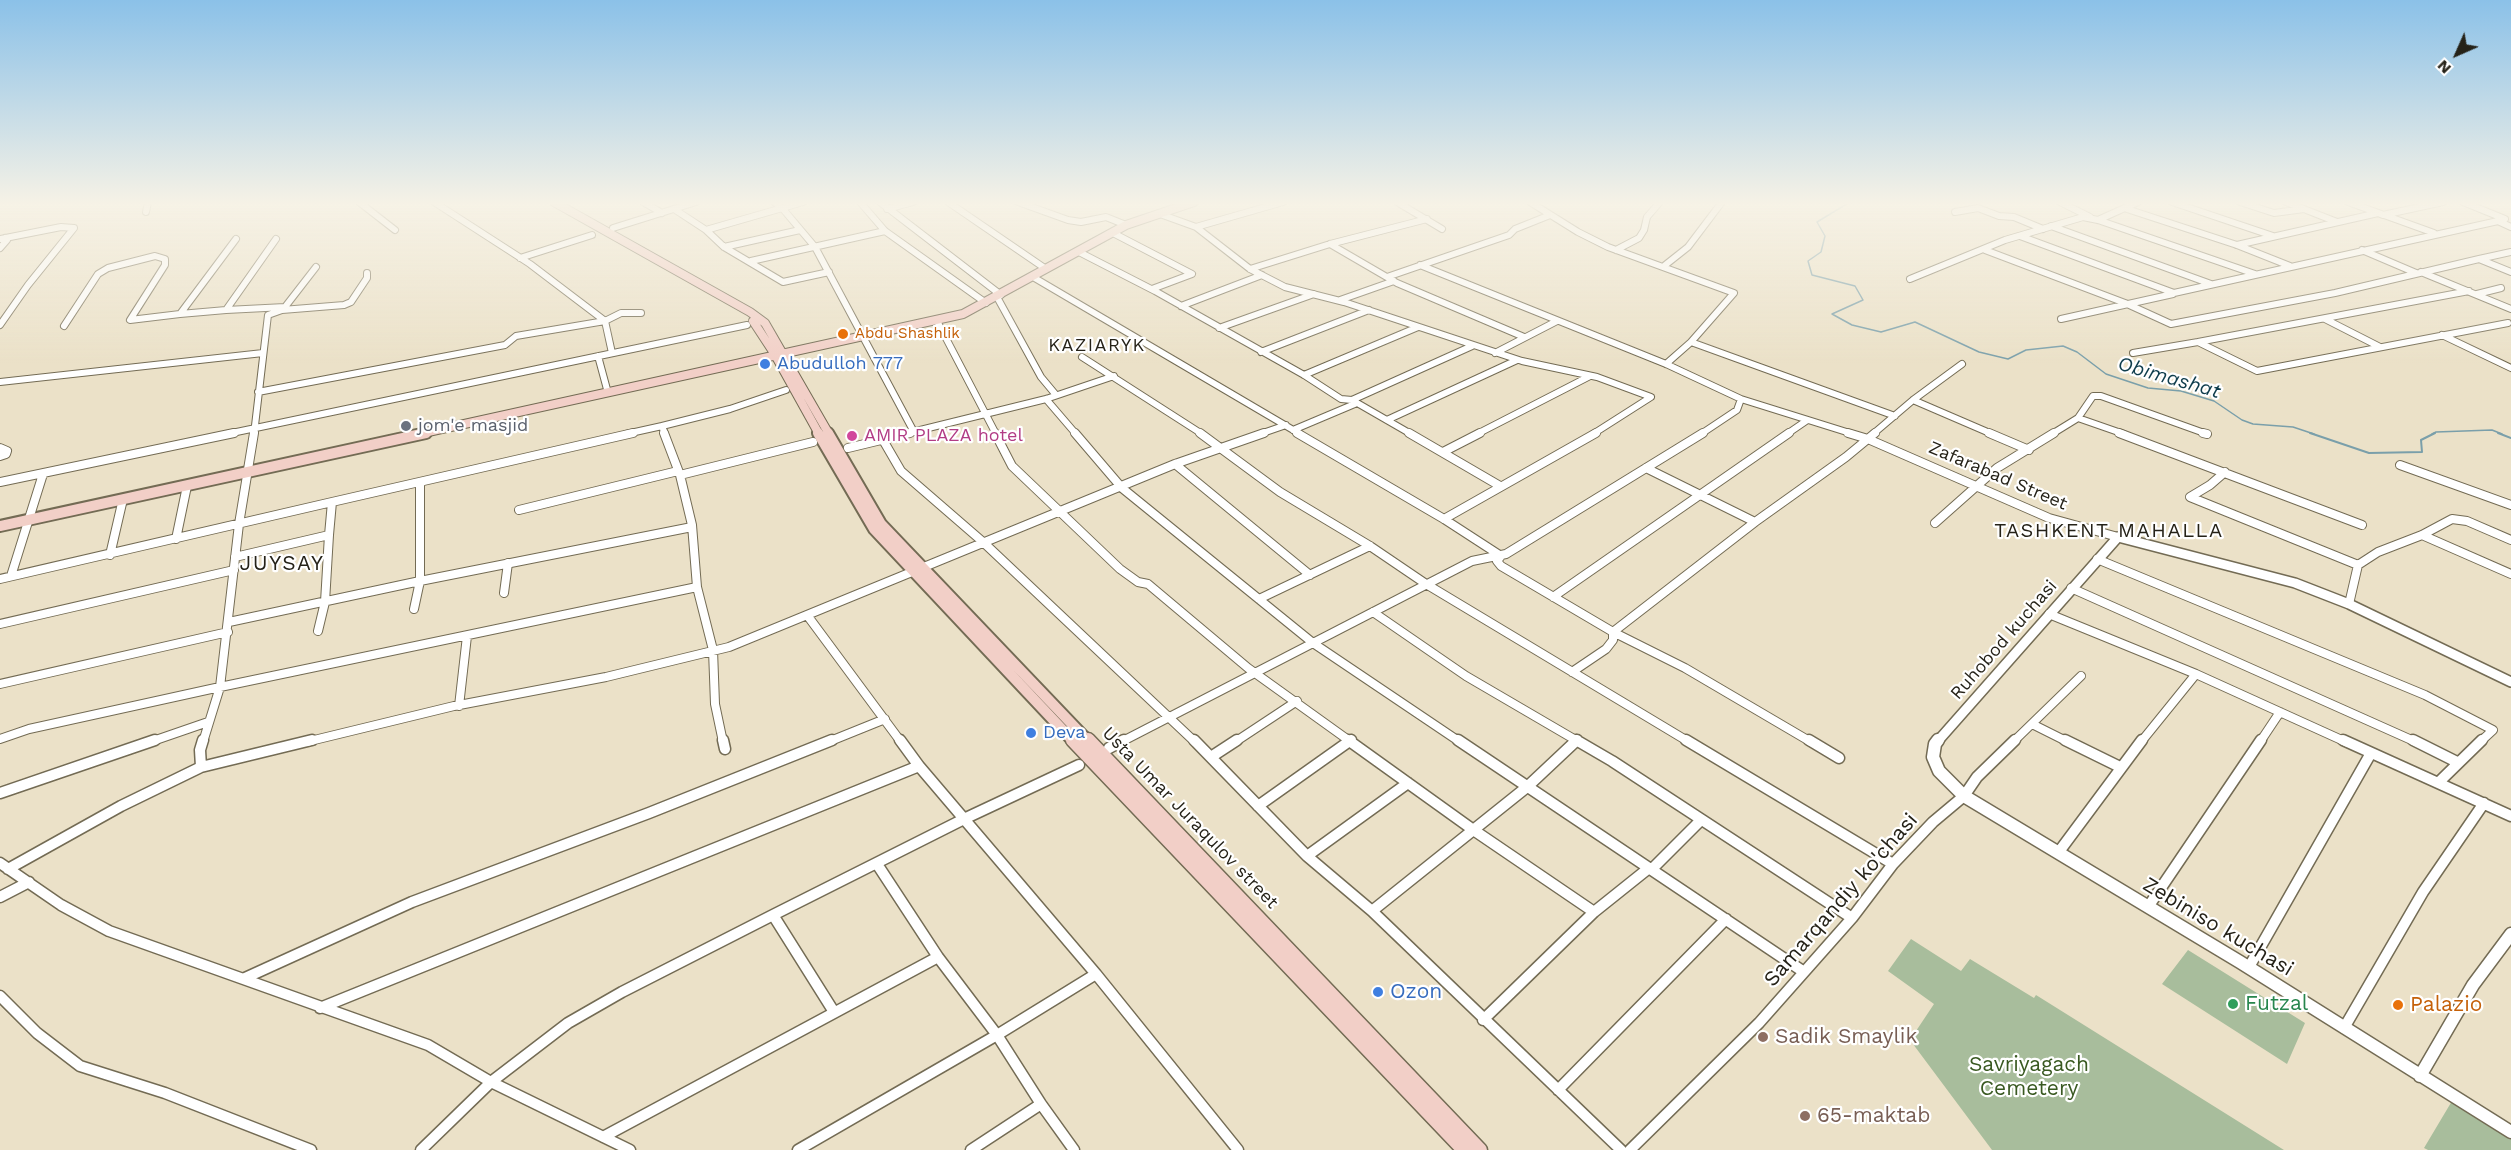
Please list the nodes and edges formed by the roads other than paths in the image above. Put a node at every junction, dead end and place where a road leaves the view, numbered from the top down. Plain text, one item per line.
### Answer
1 (52, 256) edge
2 (224, 256) edge
3 (264, 256) edge
4 (516, 256) edge
5 (527, 256) edge
6 (640, 256) edge
7 (650, 256) edge
8 (740, 256) edge
9 (773, 256) edge
10 (820, 256) edge
11 (920, 256) edge
12 (947, 256) edge
13 (1026, 256) edge
14 (1072, 256) edge
15 (1086, 256) edge
16 (1157, 256) edge
17 (1233, 256) edge
18 (1293, 256) edge
19 (1350, 256) edge
20 (1448, 256) edge
21 (1633, 256) edge
22 (1677, 256) edge
23 (1970, 256) edge
24 (2000, 256) edge
25 (2073, 256) edge
26 (2132, 256) edge
27 (2202, 256) edge
28 (2264, 256) edge
29 (2336, 256) edge
30 (2376, 256) edge
31 (2494, 256) edge
32 (520, 258) junction
33 (2479, 259) junction
34 (751, 261) junction
35 (1420, 265) junction
36 (1664, 266) junction
37 (2290, 266) junction
38 (316, 267) dead end
39 (1046, 269) junction
40 (1250, 269) junction
41 (829, 272) junction
42 (2511, 272) edge
43 (367, 273) dead end
44 (2419, 273) junction
45 (2256, 274) junction
46 (1262, 275) junction
47 (1033, 277) junction
48 (1387, 277) junction
49 (1910, 279) dead end
50 (1394, 281) junction
51 (2212, 285) junction
52 (2501, 288) dead end
53 (1152, 289) junction
54 (2469, 291) junction
55 (2174, 293) junction
56 (1315, 294) junction
57 (2477, 294) junction
58 (999, 296) junction
59 (1340, 300) junction
60 (986, 303) junction
61 (2126, 303) junction
62 (1180, 306) junction
63 (283, 309) junction
64 (2511, 309) edge
65 (226, 310) junction
66 (1370, 310) junction
67 (641, 313) dead end
68 (180, 314) junction
69 (2061, 319) dead end
70 (2325, 320) junction
71 (605, 321) junction
72 (937, 321) junction
73 (1557, 321) junction
74 (2510, 323) edge
75 (0, 325) edge
76 (747, 325) dead end
77 (64, 326) dead end
78 (1419, 327) junction
79 (1219, 328) junction
80 (2442, 335) junction
81 (863, 337) junction
82 (1524, 337) junction
83 (1691, 342) junction
84 (2198, 342) junction
85 (1472, 346) junction
86 (2380, 347) junction
87 (1261, 352) junction
88 (263, 353) junction
89 (612, 353) junction
90 (1495, 353) junction
91 (2133, 353) dead end
92 (598, 356) junction
93 (780, 356) junction
94 (1082, 357) dead end
95 (1517, 360) junction
96 (1666, 364) junction
97 (1962, 364) dead end
98 (2511, 368) edge
99 (1304, 375) junction
100 (1114, 376) junction
101 (1590, 376) junction
102 (0, 382) edge
103 (786, 390) dead end
104 (258, 392) junction
105 (608, 393) junction
106 (1056, 395) junction
107 (1046, 399) junction
108 (1741, 399) junction
109 (1913, 400) junction
110 (1354, 402) junction
111 (984, 415) junction
112 (1895, 416) junction
113 (2078, 418) junction
114 (1387, 420) junction
115 (1806, 421) junction
116 (1286, 425) junction
117 (662, 426) junction
118 (255, 429) junction
119 (1293, 430) junction
120 (914, 432) junction
121 (2207, 434) dead end
122 (1868, 439) junction
123 (883, 440) junction
124 (813, 442) dead end
125 (1222, 447) junction
126 (0, 448) edge
127 (848, 448) dead end
128 (2029, 450) junction
129 (1443, 452) junction
130 (0, 456) edge
131 (1175, 464) junction
132 (2400, 465) dead end
133 (1646, 468) junction
134 (2225, 472) junction
135 (247, 473) junction
136 (679, 473) junction
137 (43, 474) junction
138 (0, 482) edge
139 (420, 483) junction
140 (1977, 485) junction
141 (187, 486) junction
142 (1500, 486) junction
143 (1122, 488) junction
144 (1701, 495) junction
145 (123, 499) junction
146 (332, 502) junction
147 (2511, 505) edge
148 (519, 510) dead end
149 (1060, 510) junction
150 (30, 519) junction
151 (1444, 519) junction
152 (1755, 522) junction
153 (1935, 523) dead end
154 (239, 524) junction
155 (0, 525) edge
156 (2362, 525) dead end
157 (692, 527) junction
158 (329, 535) junction
159 (2422, 535) junction
160 (2118, 537) junction
161 (176, 539) junction
162 (2511, 540) edge
163 (983, 542) junction
164 (1370, 546) junction
165 (110, 555) junction
166 (1501, 556) junction
167 (235, 557) junction
168 (2097, 558) junction
169 (508, 563) junction
170 (2358, 565) junction
171 (916, 568) junction
172 (234, 570) junction
173 (2511, 574) edge
174 (1310, 575) junction
175 (11, 576) junction
176 (0, 579) edge
177 (420, 581) junction
178 (1426, 584) junction
179 (697, 587) junction
180 (2071, 588) junction
181 (504, 593) dead end
182 (1553, 597) junction
183 (1259, 599) junction
184 (326, 602) junction
185 (2349, 604) junction
186 (414, 609) dead end
187 (1373, 612) junction
188 (2049, 614) junction
189 (807, 615) junction
190 (229, 621) junction
191 (0, 624) edge
192 (318, 631) dead end
193 (228, 632) junction
194 (1613, 632) junction
195 (467, 636) junction
196 (1313, 644) junction
197 (713, 650) junction
198 (1254, 672) junction
199 (1572, 672) junction
200 (2196, 674) junction
201 (2081, 676) dead end
202 (2511, 682) edge
203 (0, 684) edge
204 (220, 687) junction
205 (1297, 701) junction
206 (459, 706) junction
207 (2280, 712) junction
208 (1169, 718) junction
209 (885, 719) junction
210 (208, 722) junction
211 (2032, 724) junction
212 (0, 739) edge
213 (1351, 740) junction
214 (1577, 740) junction
215 (1109, 748) dead end
216 (725, 749) dead end
217 (2371, 753) junction
218 (1211, 757) junction
219 (1839, 758) dead end
220 (2457, 762) junction
221 (1079, 765) dead end
222 (919, 766) junction
223 (201, 767) junction
224 (2120, 767) junction
225 (1939, 771) joint
226 (2439, 782) junction
227 (1408, 783) junction
228 (1527, 787) junction
229 (0, 793) edge
230 (1964, 796) junction
231 (2484, 803) junction
232 (1258, 806) junction
233 (2511, 816) edge
234 (966, 818) junction
235 (1701, 820) junction
236 (1472, 829) junction
237 (2058, 853) junction
238 (1307, 855) junction
239 (877, 864) junction
240 (1893, 864) junction
241 (4, 866) edge
242 (1650, 869) junction
243 (28, 882) junction
244 (0, 897) edge
245 (2148, 907) junction
246 (1372, 911) junction
247 (1594, 912) junction
248 (773, 915) junction
249 (1852, 918) junction
250 (1726, 920) junction
251 (2511, 934) edge
252 (938, 957) junction
253 (2248, 967) junction
254 (1804, 972) junction
255 (1096, 974) junction
256 (245, 978) junction
257 (0, 996) edge
258 (320, 1008) junction
259 (834, 1012) junction
260 (1483, 1020) junction
261 (2344, 1028) junction
262 (997, 1035) junction
263 (2420, 1076) junction
264 (491, 1082) junction
265 (1558, 1089) junction
266 (1041, 1104) junction
267 (2511, 1132) edge
268 (603, 1137) junction
269 (311, 1150) edge
270 (421, 1150) edge
271 (630, 1150) edge
272 (798, 1150) edge
273 (972, 1150) edge
274 (1074, 1150) edge
275 (1238, 1150) edge
276 (1464, 1150) edge
277 (1480, 1150) edge
278 (1621, 1150) edge
279 (1630, 1150) edge

1 - 75 street
2 - 68 street
3 - 65 street
4 - 32 street
5 - 32 street
6 - 93 main road
7 - 93 main road
8 - 34 street
9 - 34 street
10 - 41 street
11 - 60 street
12 - 58 street
13 - 39 street
14 - 39 main road
15 - 53 street
16 - 53 street
17 - 40 street
18 - 40 street
19 - 48 street
20 - 35 street
21 - 36 street
22 - 36 street
23 - 49 street
24 - 61 street
25 - 55 street
26 - 51 street
27 - 45 street
28 - 37 street
29 - 37 street
30 - 44 street
31 - 33 street
32 - 71 street
33 - 42 street
33 - 44 street
34 - 41 street
35 - 48 street
35 - 73 street, Zafarabad Street
36 - 83 street
37 - 45 street
38 - 63 street
39 - 47 main road
40 - 46 street
41 - 81 street
43 - 63 street
44 - 54 street
44 - 61 street
45 - 51 street
46 - 56 street
46 - 62 street
47 - 58 main road
47 - 116 street
48 - 50 street
50 - 59 street
50 - 82 street
51 - 55 street
52 - 57 street
53 - 62 street
54 - 57 street
54 - 70 street
55 - 61 street
56 - 59 street
56 - 79 street
57 - 64 street
58 - 60 main road
58 - 106 street
59 - 66 street
60 - 72 main road
61 - 69 street
62 - 79 street
63 - 65 street
63 - 88 street
65 - 68 street
66 - 78 street
66 - 87 street
67 - 71 street
68 - 77 street
70 - 84 street
70 - 86 street
71 - 89 street
71 - 104 street
72 - 81 main road
72 - 111 street
73 - 82 street
73 - 96 street, Zafarabad Street
74 - 80 street
76 - 89 street
78 - 85 street
78 - 99 street
79 - 87 street
80 - 86 street
80 - 98 street
81 - 93 main road
81 - 120 street
82 - 90 street
83 - 96 street
83 - 112 street
84 - 86 street
84 - 91 street
85 - 90 street
85 - 110 street
87 - 99 street
88 - 102 street
88 - 104 street
89 - 92 street
90 - 95 street
92 - 105 street
92 - 118 street
93 - 105 main road
93 - 171 main road, Usta Umar Juraqulov street
94 - 100 street
95 - 101 street
95 - 114 street
96 - 108 street, Zafarabad Street
97 - 109 street
99 - 110 street
100 - 106 street
100 - 125 street
101 - 129 street
101 - 142 street
103 - 117 street
104 - 118 street
105 - 135 main road
106 - 107 street
107 - 111 street
107 - 143 street
108 - 115 street, Zafarabad Street
108 - 133 street
109 - 112 street
109 - 128 street
110 - 114 street
110 - 119 street
111 - 120 street
111 - 149 street
112 - 122 street
113 - 121 street
113 - 128 street
113 - 134 street
114 - 129 street
115 - 122 street, Zafarabad Street
115 - 144 street
116 - 119 street
116 - 125 street
117 - 136 street
117 - 139 street
118 - 135 street
118 - 137 street
119 - 151 street
120 - 123 street
122 - 140 street, Zafarabad Street
122 - 152 street
123 - 127 street
123 - 163 street
124 - 136 street
125 - 131 street
125 - 164 street
126 - 130 street
128 - 140 street
129 - 142 street
131 - 143 street
131 - 174 street
132 - 147 street
133 - 144 street
133 - 166 street
134 - 156 street
134 - 170 street
135 - 141 main road
135 - 154 street
136 - 148 street
136 - 157 street
137 - 138 street
137 - 150 street
139 - 146 street
139 - 177 street
140 - 153 street
140 - 160 street, Zafarabad Street
141 - 145 main road
141 - 161 street
142 - 151 street
143 - 149 street
143 - 183 street
144 - 152 street
144 - 182 street
145 - 150 main road
145 - 165 street
146 - 154 street
146 - 158 street
149 - 163 street
149 - 198 street
150 - 155 main road
150 - 175 street
151 - 166 street
152 - 194 street
154 - 161 street
154 - 167 street
157 - 169 street
157 - 179 street
158 - 167 street
158 - 184 street
159 - 162 street
159 - 170 street
159 - 173 street
160 - 168 street, Ruhobod kuchasi
160 - 185 street, Zafarabad Street
161 - 165 street
163 - 171 street
163 - 208 street
164 - 174 street
164 - 178 street
165 - 175 street
166 - 178 street
166 - 182 street
167 - 172 street
168 - 180 street, Ruhobod kuchasi
168 - 220 street
169 - 177 street
169 - 181 street
170 - 185 street
171 - 189 street
171 - 276 main road, Usta Umar Juraqulov street
171 - 277 main road, Usta Umar Juraqulov street
172 - 190 street
172 - 191 street
174 - 183 street
175 - 176 street
177 - 184 street
177 - 186 street
178 - 187 street
178 - 199 street
179 - 195 street
179 - 197 street
180 - 188 street, Ruhobod kuchasi
180 - 220 street
182 - 194 street
183 - 196 street
184 - 190 street
184 - 192 street
185 - 202 street, Zafarabad Street
187 - 196 street
187 - 214 street
188 - 200 street
188 - 225 street, Ruhobod kuchasi
189 - 197 street
189 - 209 street
190 - 193 street
193 - 203 street
193 - 204 street
194 - 199 street
194 - 219 street
195 - 204 street
195 - 206 street
196 - 198 street
196 - 228 street
197 - 206 street
197 - 216 street
198 - 205 street
198 - 208 street
199 - 240 street
200 - 207 street
200 - 224 street
201 - 211 street, Samarqandiy ko'chasi
204 - 210 street
204 - 212 street
205 - 213 street
205 - 218 street
206 - 223 street
207 - 217 street
207 - 245 street
208 - 215 street
208 - 218 street
209 - 222 street
209 - 256 street
210 - 223 street
210 - 229 street
211 - 224 street
211 - 230 street, Samarqandiy ko'chasi
213 - 227 street
213 - 232 street
214 - 228 street
214 - 235 street
217 - 226 street
217 - 253 street
218 - 232 street
220 - 226 street
221 - 234 street
222 - 234 street
222 - 258 street
223 - 241 street
224 - 237 street
225 - 230 street, Zebiniso kuchasi
226 - 231 street
227 - 236 street
227 - 238 street
228 - 236 street
228 - 242 street
230 - 237 street, Zebiniso kuchasi
230 - 240 street, Samarqandiy ko'chasi
231 - 233 street
231 - 261 street
232 - 238 street
234 - 239 street
234 - 255 street
235 - 242 street
235 - 249 street
236 - 246 street
236 - 247 street
237 - 245 street, Zebiniso kuchasi
238 - 246 street
239 - 248 street
239 - 252 street
240 - 249 street, Samarqandiy ko'chasi
241 - 243 street
242 - 247 street
242 - 250 street
243 - 244 street
243 - 256 street
245 - 253 street, Zebiniso kuchasi
246 - 260 street
247 - 260 street
248 - 259 street
248 - 264 street
249 - 254 street, Samarqandiy ko'chasi
250 - 254 street
250 - 265 street
251 - 263 street
252 - 259 street
252 - 262 street
253 - 261 street, Zebiniso kuchasi
254 - 279 street, Samarqandiy ko'chasi
255 - 262 street
255 - 275 street
256 - 258 street
257 - 269 street
258 - 264 street
259 - 268 street
260 - 265 street
261 - 263 street, Zebiniso kuchasi
262 - 266 street
262 - 272 street
263 - 267 street, Zebiniso kuchasi
264 - 268 street
264 - 270 street
265 - 278 street
266 - 273 street
266 - 274 street
268 - 271 street

